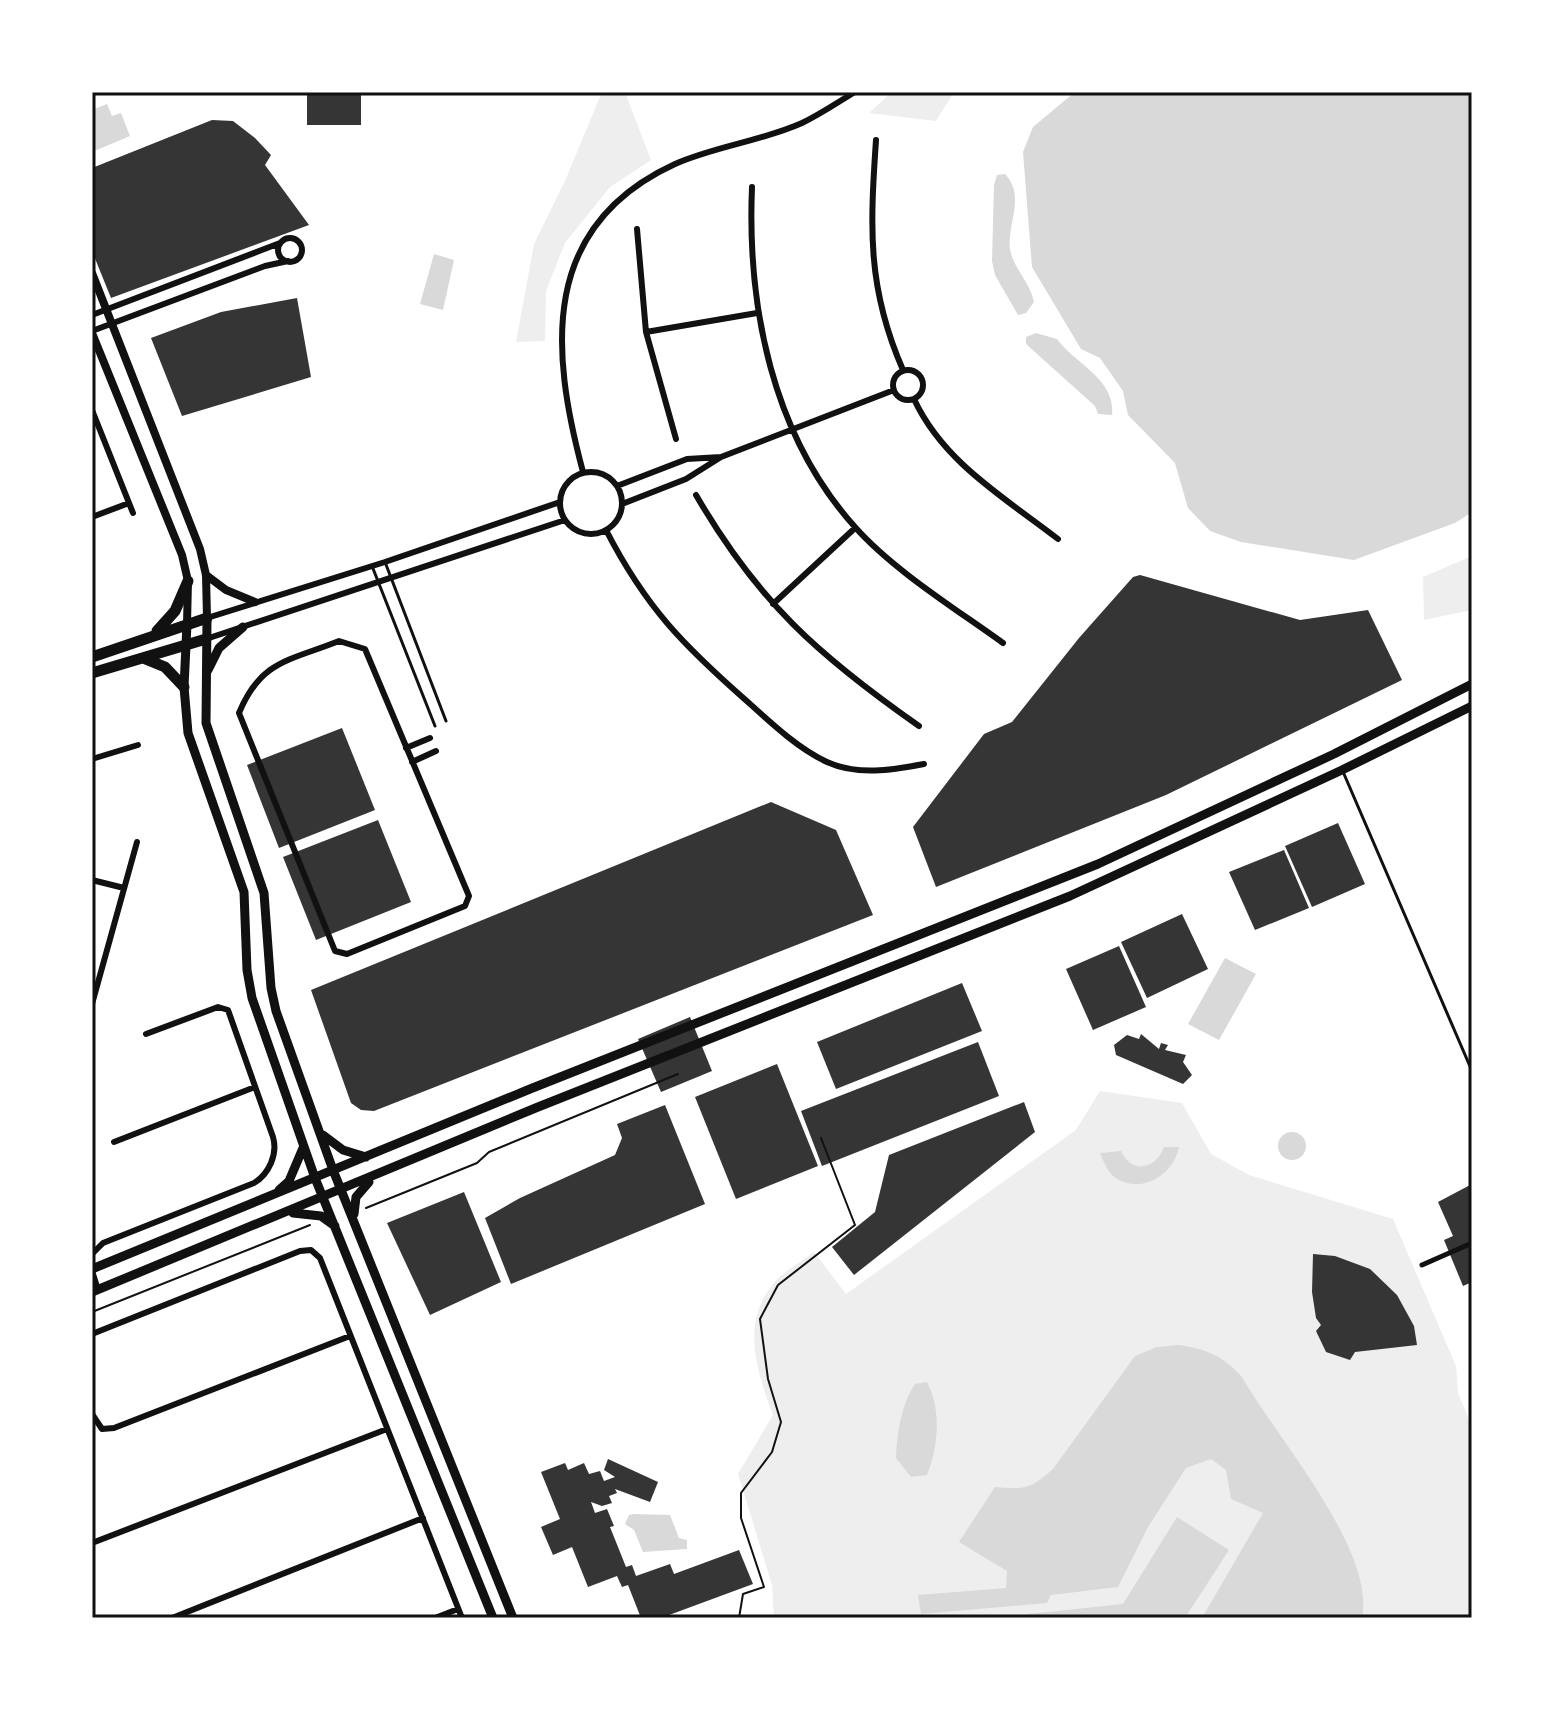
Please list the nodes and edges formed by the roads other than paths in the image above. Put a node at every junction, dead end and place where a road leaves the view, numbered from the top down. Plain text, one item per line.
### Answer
1 (855, 92) edge
2 (876, 140) dead end
3 (752, 187) dead end
4 (637, 229) dead end
5 (280, 243) junction
6 (288, 261) junction
7 (92, 273) edge
8 (107, 309) junction
9 (757, 313) junction
10 (92, 315) edge
11 (112, 323) junction
12 (92, 332) edge
13 (646, 332) junction
14 (903, 370) junction
15 (894, 390) junction
16 (914, 399) junction
17 (92, 410) edge
18 (793, 429) junction
19 (676, 439) dead end
20 (721, 457) junction
21 (583, 472) junction
22 (617, 486) junction
23 (696, 495) dead end
24 (560, 502) junction
25 (129, 503) junction
26 (622, 504) junction
27 (133, 513) dead end
28 (92, 517) edge
29 (565, 520) junction
30 (855, 528) junction
31 (606, 530) junction
32 (1058, 539) dead end
33 (385, 562) junction
34 (372, 566) junction
35 (206, 575) junction
36 (390, 578) junction
37 (188, 581) junction
38 (377, 581) junction
39 (255, 602) junction
40 (773, 604) junction
41 (207, 618) junction
42 (187, 624) junction
43 (243, 627) junction
44 (150, 636) junction
45 (206, 639) junction
46 (1003, 643) dead end
47 (186, 645) junction
48 (92, 657) edge
49 (141, 658) junction
50 (92, 673) edge
51 (205, 677) junction
52 (1472, 684) edge
53 (184, 687) junction
54 (1472, 706) edge
55 (446, 721) dead end
56 (435, 726) dead end
57 (919, 726) dead end
58 (430, 738) dead end
59 (138, 745) dead end
60 (406, 748) junction
61 (436, 751) dead end
62 (1334, 754) junction
63 (92, 759) edge
64 (412, 762) junction
65 (924, 764) dead end
66 (1342, 770) junction
67 (137, 842) dead end
68 (92, 880) edge
69 (124, 888) junction
70 (102, 965) junction
71 (92, 970) edge
72 (92, 1004) edge
73 (146, 1034) dead end
74 (1472, 1071) edge
75 (255, 1087) junction
76 (320, 1132) junction
77 (114, 1142) dead end
78 (303, 1147) junction
79 (366, 1157) junction
80 (333, 1170) junction
81 (375, 1177) junction
82 (315, 1178) junction
83 (342, 1190) junction
84 (274, 1195) junction
85 (325, 1198) junction
86 (289, 1213) junction
87 (354, 1220) junction
88 (337, 1229) junction
89 (1472, 1243) edge
90 (92, 1254) edge
91 (1422, 1265) dead end
92 (92, 1270) edge
93 (95, 1291) edge
94 (92, 1334) edge
95 (350, 1336) junction
96 (92, 1414) edge
97 (387, 1429) junction
98 (423, 1518) junction
99 (92, 1543) edge
100 (458, 1609) junction
101 (172, 1618) edge
102 (435, 1618) edge
103 (462, 1618) edge
104 (493, 1618) edge
105 (513, 1618) edge

1 - 21 street
2 - 14 street
3 - 9 street
4 - 13 street
5 - 6 street
5 - 6 street
5 - 8 street
6 - 11 street
7 - 8 street
8 - 10 street
8 - 11 street
9 - 13 street
9 - 18 street
11 - 12 street
11 - 35 street
12 - 37 street
13 - 19 street
14 - 15 street
14 - 16 street
15 - 16 street
15 - 18 street
16 - 32 street
17 - 25 street
18 - 20 street
18 - 30 street
20 - 22 street
20 - 26 street
21 - 22 street
21 - 24 street
22 - 26 street
23 - 40 street
24 - 29 street
24 - 33 street
25 - 27 street
25 - 28 street
26 - 31 street
29 - 31 street
29 - 36 street
30 - 40 street
30 - 46 street
31 - 65 street
33 - 34 street
33 - 36 lane
34 - 38 lane
34 - 39 street
35 - 39 street
35 - 41 street
36 - 38 street
36 - 55 lane
37 - 42 street
37 - 44 highway
38 - 43 street
38 - 56 lane
39 - 41 street
40 - 57 street
41 - 42 highway
41 - 45 main road
42 - 44 highway
42 - 47 main road
43 - 45 street
43 - 51 main road
44 - 48 highway
45 - 47 highway
45 - 51 main road
47 - 49 highway
47 - 53 main road
49 - 50 highway
49 - 53 highway
51 - 76 main road
52 - 62 main road
53 - 78 main road
54 - 66 main road
58 - 60 street
59 - 63 street
60 - 64 street
60 - 64 street
61 - 64 street
62 - 66 main road
62 - 79 main road
66 - 74 lane
66 - 81 main road
67 - 69 street
68 - 69 street
69 - 70 street
70 - 71 street
70 - 72 street
73 - 75 street
75 - 77 street
75 - 90 street
76 - 79 main road
76 - 80 main road
78 - 82 main road
78 - 84 main road
79 - 80 main road
80 - 82 main road
80 - 83 main road
81 - 83 main road
81 - 87 main road
82 - 84 main road
82 - 85 main road
83 - 85 main road
83 - 87 main road
84 - 92 main road
85 - 86 main road
85 - 88 main road
86 - 88 main road
86 - 93 main road
87 - 105 main road
88 - 104 main road
89 - 91 street
92 - 93 street
94 - 95 street
95 - 96 street
95 - 97 street
97 - 98 street
97 - 99 street
98 - 100 street
98 - 101 street
100 - 102 street
100 - 103 street

